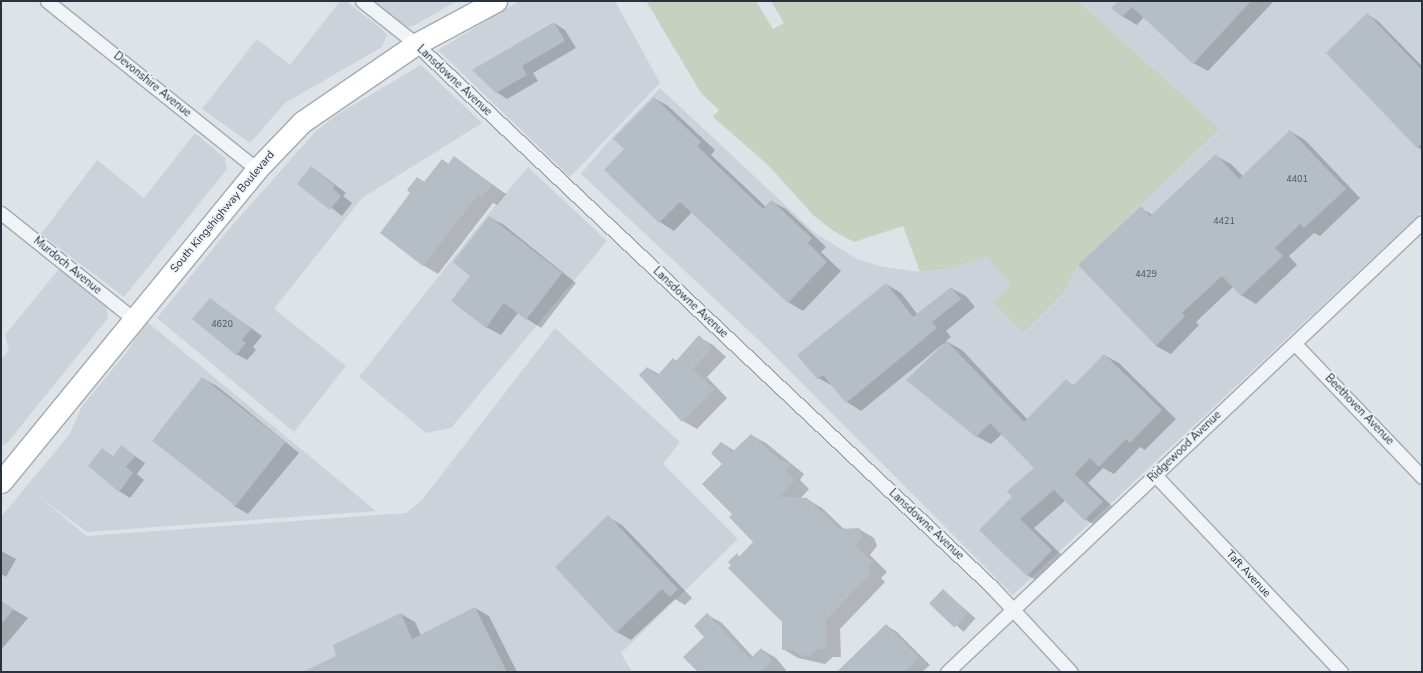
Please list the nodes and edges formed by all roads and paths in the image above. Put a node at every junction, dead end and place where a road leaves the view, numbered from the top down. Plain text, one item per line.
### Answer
1 (48, 1) edge
2 (362, 1) edge
3 (496, 1) edge
4 (416, 44) junction
5 (257, 169) junction
6 (1, 213) edge
7 (1422, 222) edge
8 (134, 319) junction
9 (1295, 344) junction
10 (1155, 475) junction
11 (1422, 477) edge
12 (1, 482) edge
13 (1013, 610) junction
14 (947, 672) edge
15 (1072, 672) edge
16 (1341, 672) edge

1 - 5 street, Devonshire Avenue
2 - 4 street, Lansdowne Avenue
3 - 4 main road, South Kingshighway Boulevard
4 - 5 main road, South Kingshighway Boulevard
4 - 13 street, Lansdowne Avenue
5 - 8 main road, South Kingshighway Boulevard
6 - 8 street, Murdoch Avenue
7 - 9 street, Ridgewood Avenue
8 - 12 main road, South Kingshighway Boulevard
9 - 10 street, Ridgewood Avenue
9 - 11 street, Beethoven Avenue
10 - 13 street, Ridgewood Avenue
10 - 16 street, Taft Avenue
13 - 14 street, Ridgewood Avenue
13 - 15 street, Lansdowne Avenue

